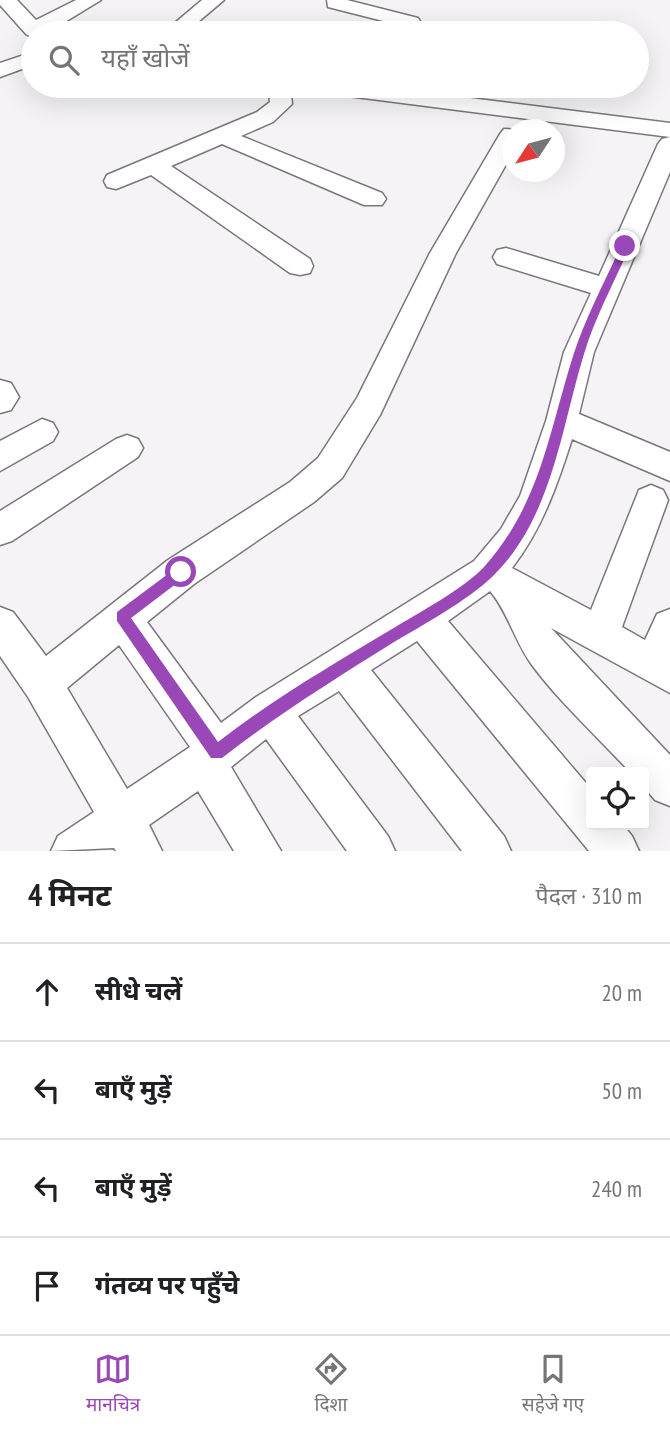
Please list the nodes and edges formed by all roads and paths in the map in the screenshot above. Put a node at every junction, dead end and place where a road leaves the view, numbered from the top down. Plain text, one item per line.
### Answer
1 (6, 0) edge
2 (91, 0) edge
3 (215, 0) edge
4 (335, 3) dead end
5 (385, 7) edge
6 (26, 21) edge
7 (53, 21) edge
8 (188, 21) edge
9 (409, 21) edge
10 (21, 63) edge
11 (0, 71) edge
12 (280, 98) edge
13 (410, 98) edge
14 (502, 121) edge
15 (565, 127) edge
16 (670, 130) edge
17 (222, 136) junction
18 (670, 144) edge
19 (502, 152) edge
20 (153, 165) junction
21 (116, 181) dead end
22 (373, 199) dead end
23 (506, 257) dead end
24 (300, 266) dead end
25 (607, 288) junction
26 (0, 392) edge
27 (0, 401) edge
28 (562, 421) junction
29 (42, 432) dead end
30 (127, 448) dead end
31 (0, 457) edge
32 (670, 467) edge
33 (651, 500) dead end
34 (0, 530) edge
35 (499, 580) junction
36 (122, 617) junction
37 (421, 618) junction
38 (0, 625) edge
39 (670, 627) edge
40 (600, 635) junction
41 (343, 665) junction
42 (662, 670) edge
43 (42, 683) junction
44 (271, 710) junction
45 (210, 757) junction
46 (670, 785) edge
47 (586, 815) edge
48 (599, 830) edge
49 (131, 834) edge
50 (73, 851) edge
51 (259, 851) edge
52 (373, 851) edge
53 (489, 851) edge
54 (617, 851) edge

1 - 6 street
2 - 7 street
3 - 8 street
4 - 5 street
5 - 9 street
10 - 11 street
12 - 17 street
13 - 14 street
15 - 16 street
17 - 20 street
17 - 22 street
18 - 25 street
19 - 36 street
20 - 21 street
20 - 24 street
23 - 25 street
25 - 28 street
26 - 27 street
28 - 32 street
28 - 35 street
29 - 31 street
30 - 34 street
33 - 40 street
35 - 37 street
35 - 40 street
35 - 46 street
36 - 43 street
36 - 45 street
37 - 41 street
37 - 47 street
38 - 43 street
39 - 42 street
40 - 42 street
41 - 44 street
41 - 53 street
43 - 49 street
44 - 45 street
44 - 52 street
45 - 49 street
45 - 51 street
48 - 54 street
49 - 50 street

